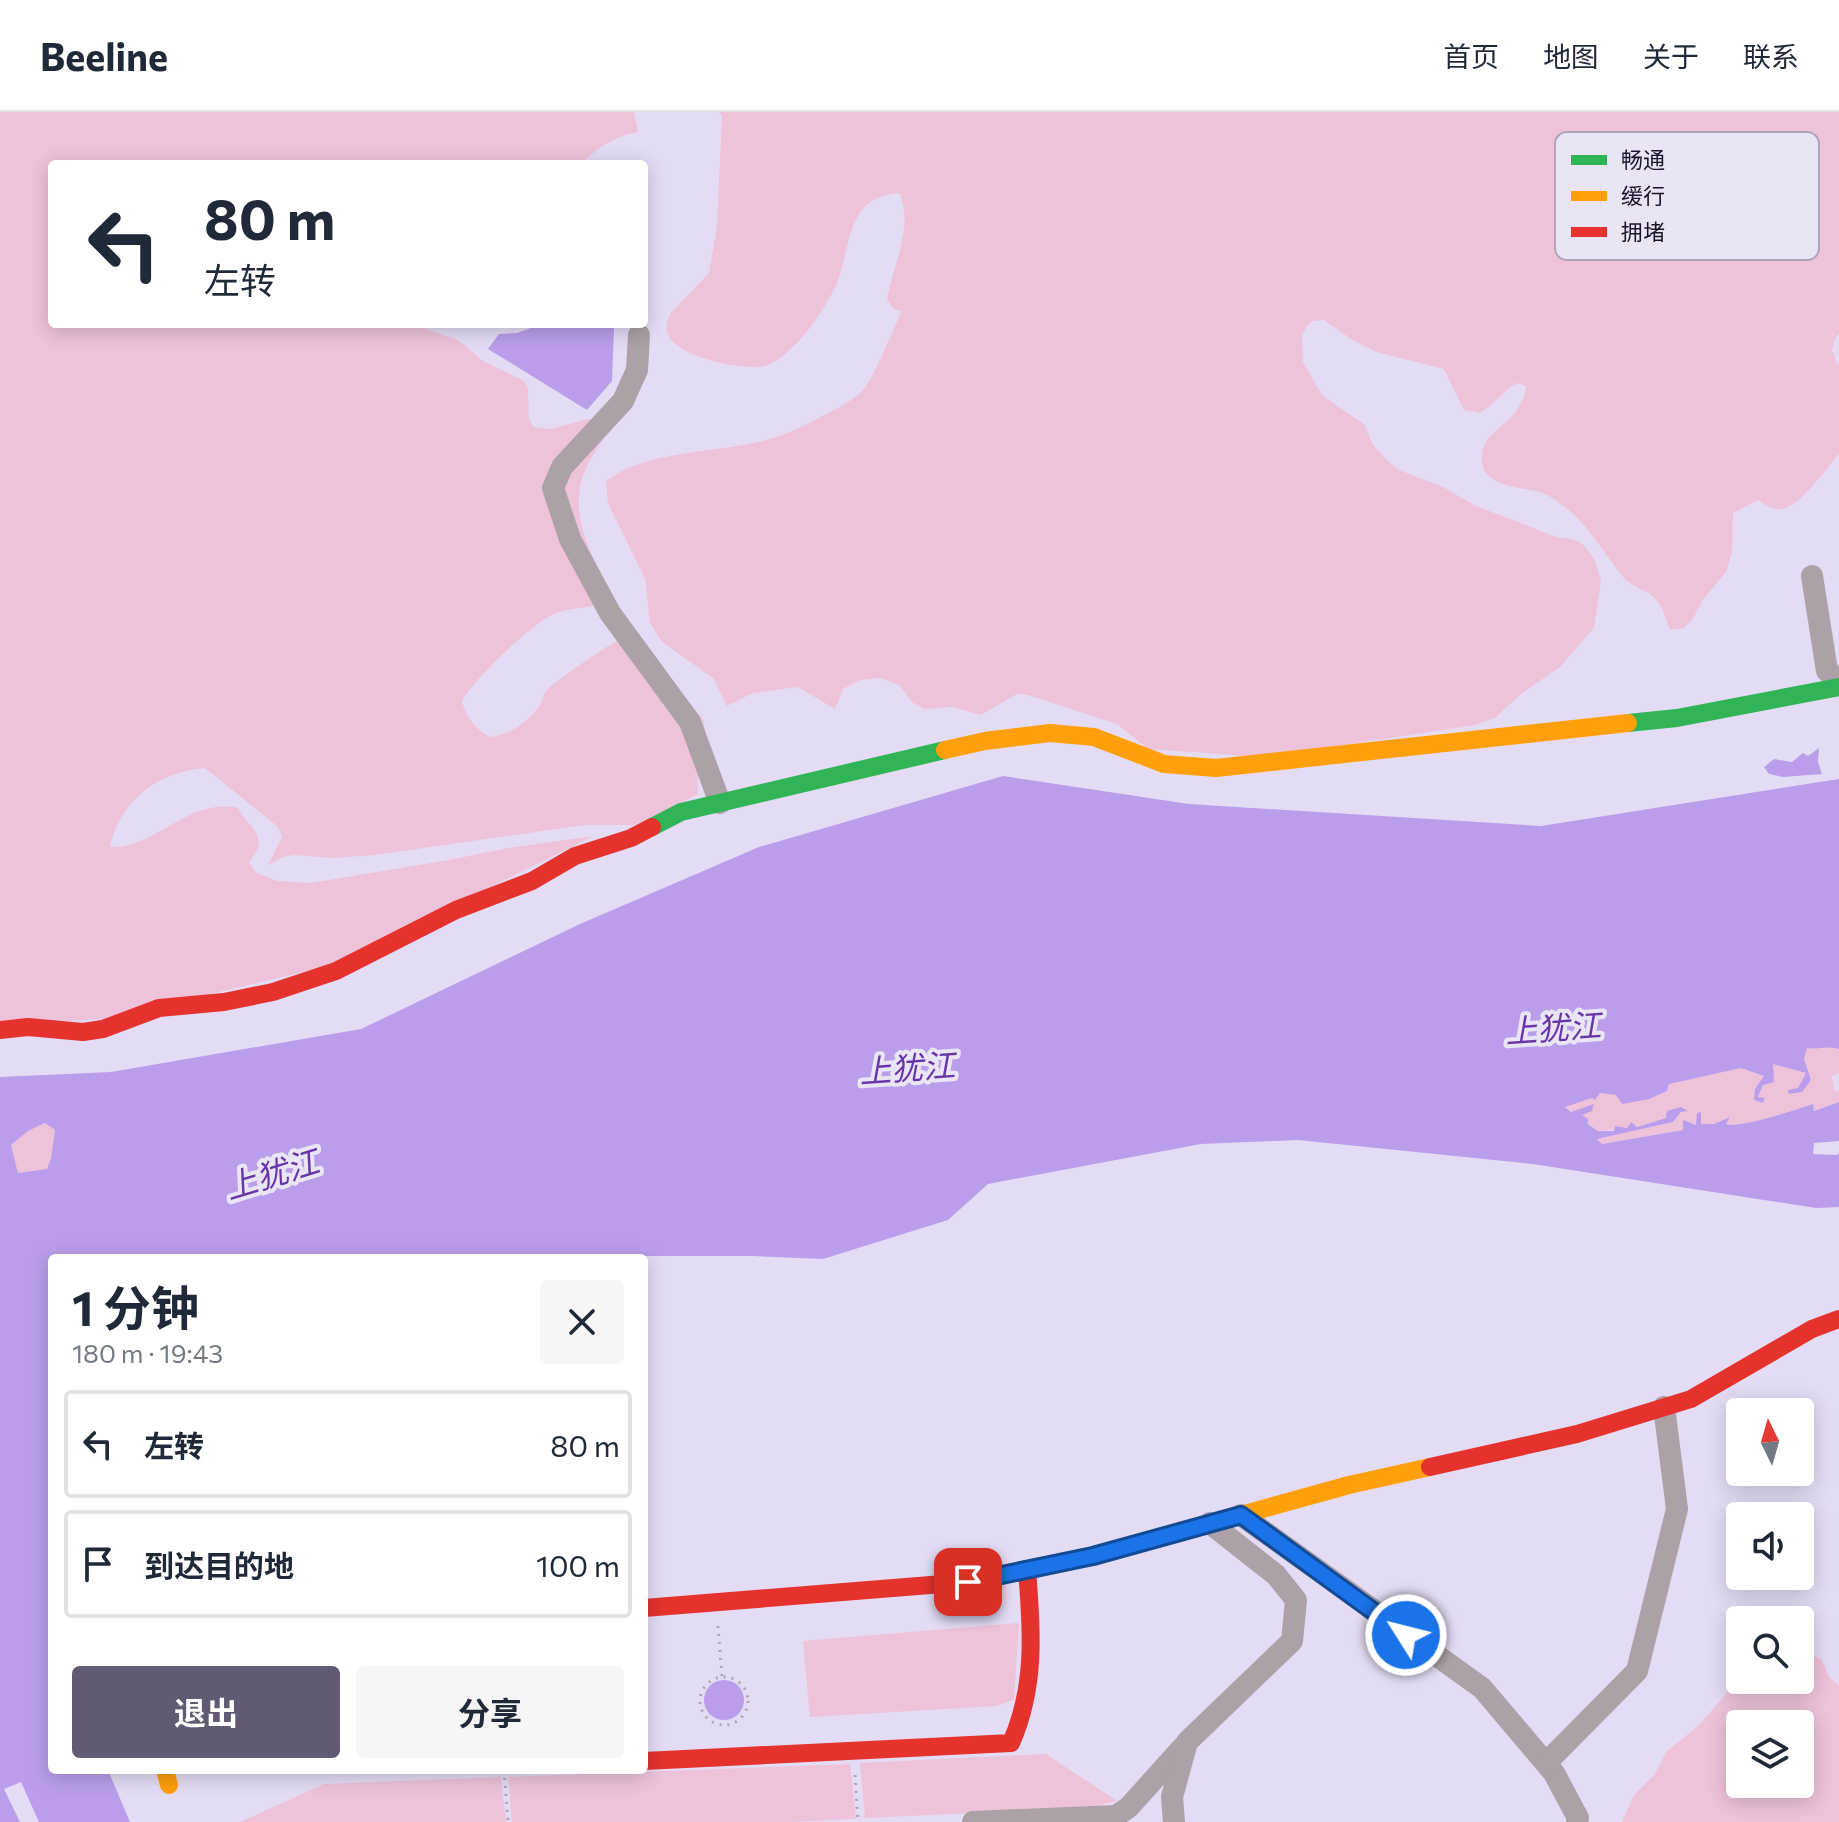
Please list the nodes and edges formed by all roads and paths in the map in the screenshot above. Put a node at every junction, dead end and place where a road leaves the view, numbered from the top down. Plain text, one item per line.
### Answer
1 (639, 335) dead end
2 (1812, 576) dead end
3 (1839, 680) edge
4 (1839, 687) edge
5 (720, 803) junction
6 (0, 1030) edge
7 (1839, 1319) edge
8 (1664, 1407) junction
9 (1241, 1515) junction
10 (1210, 1523) junction
11 (1027, 1570) junction
12 (716, 1602) junction
13 (648, 1608) edge
14 (722, 1676) junction
15 (1187, 1742) junction
16 (854, 1751) junction
17 (648, 1761) edge
18 (1546, 1763) junction
19 (504, 1774) edge
20 (508, 1822) edge
21 (858, 1822) edge
22 (973, 1822) edge
23 (1174, 1822) edge
24 (1577, 1822) edge

1 - 5 street
2 - 3 street
4 - 5 street
5 - 6 street
7 - 8 street
8 - 9 street
8 - 18 street
9 - 10 street
9 - 18 street
10 - 11 street
10 - 15 street
11 - 12 street
11 - 16 street
12 - 13 street
12 - 14 path
14 - 14 path
15 - 22 street
15 - 23 street
16 - 17 street
16 - 21 path
18 - 24 street
19 - 20 path

